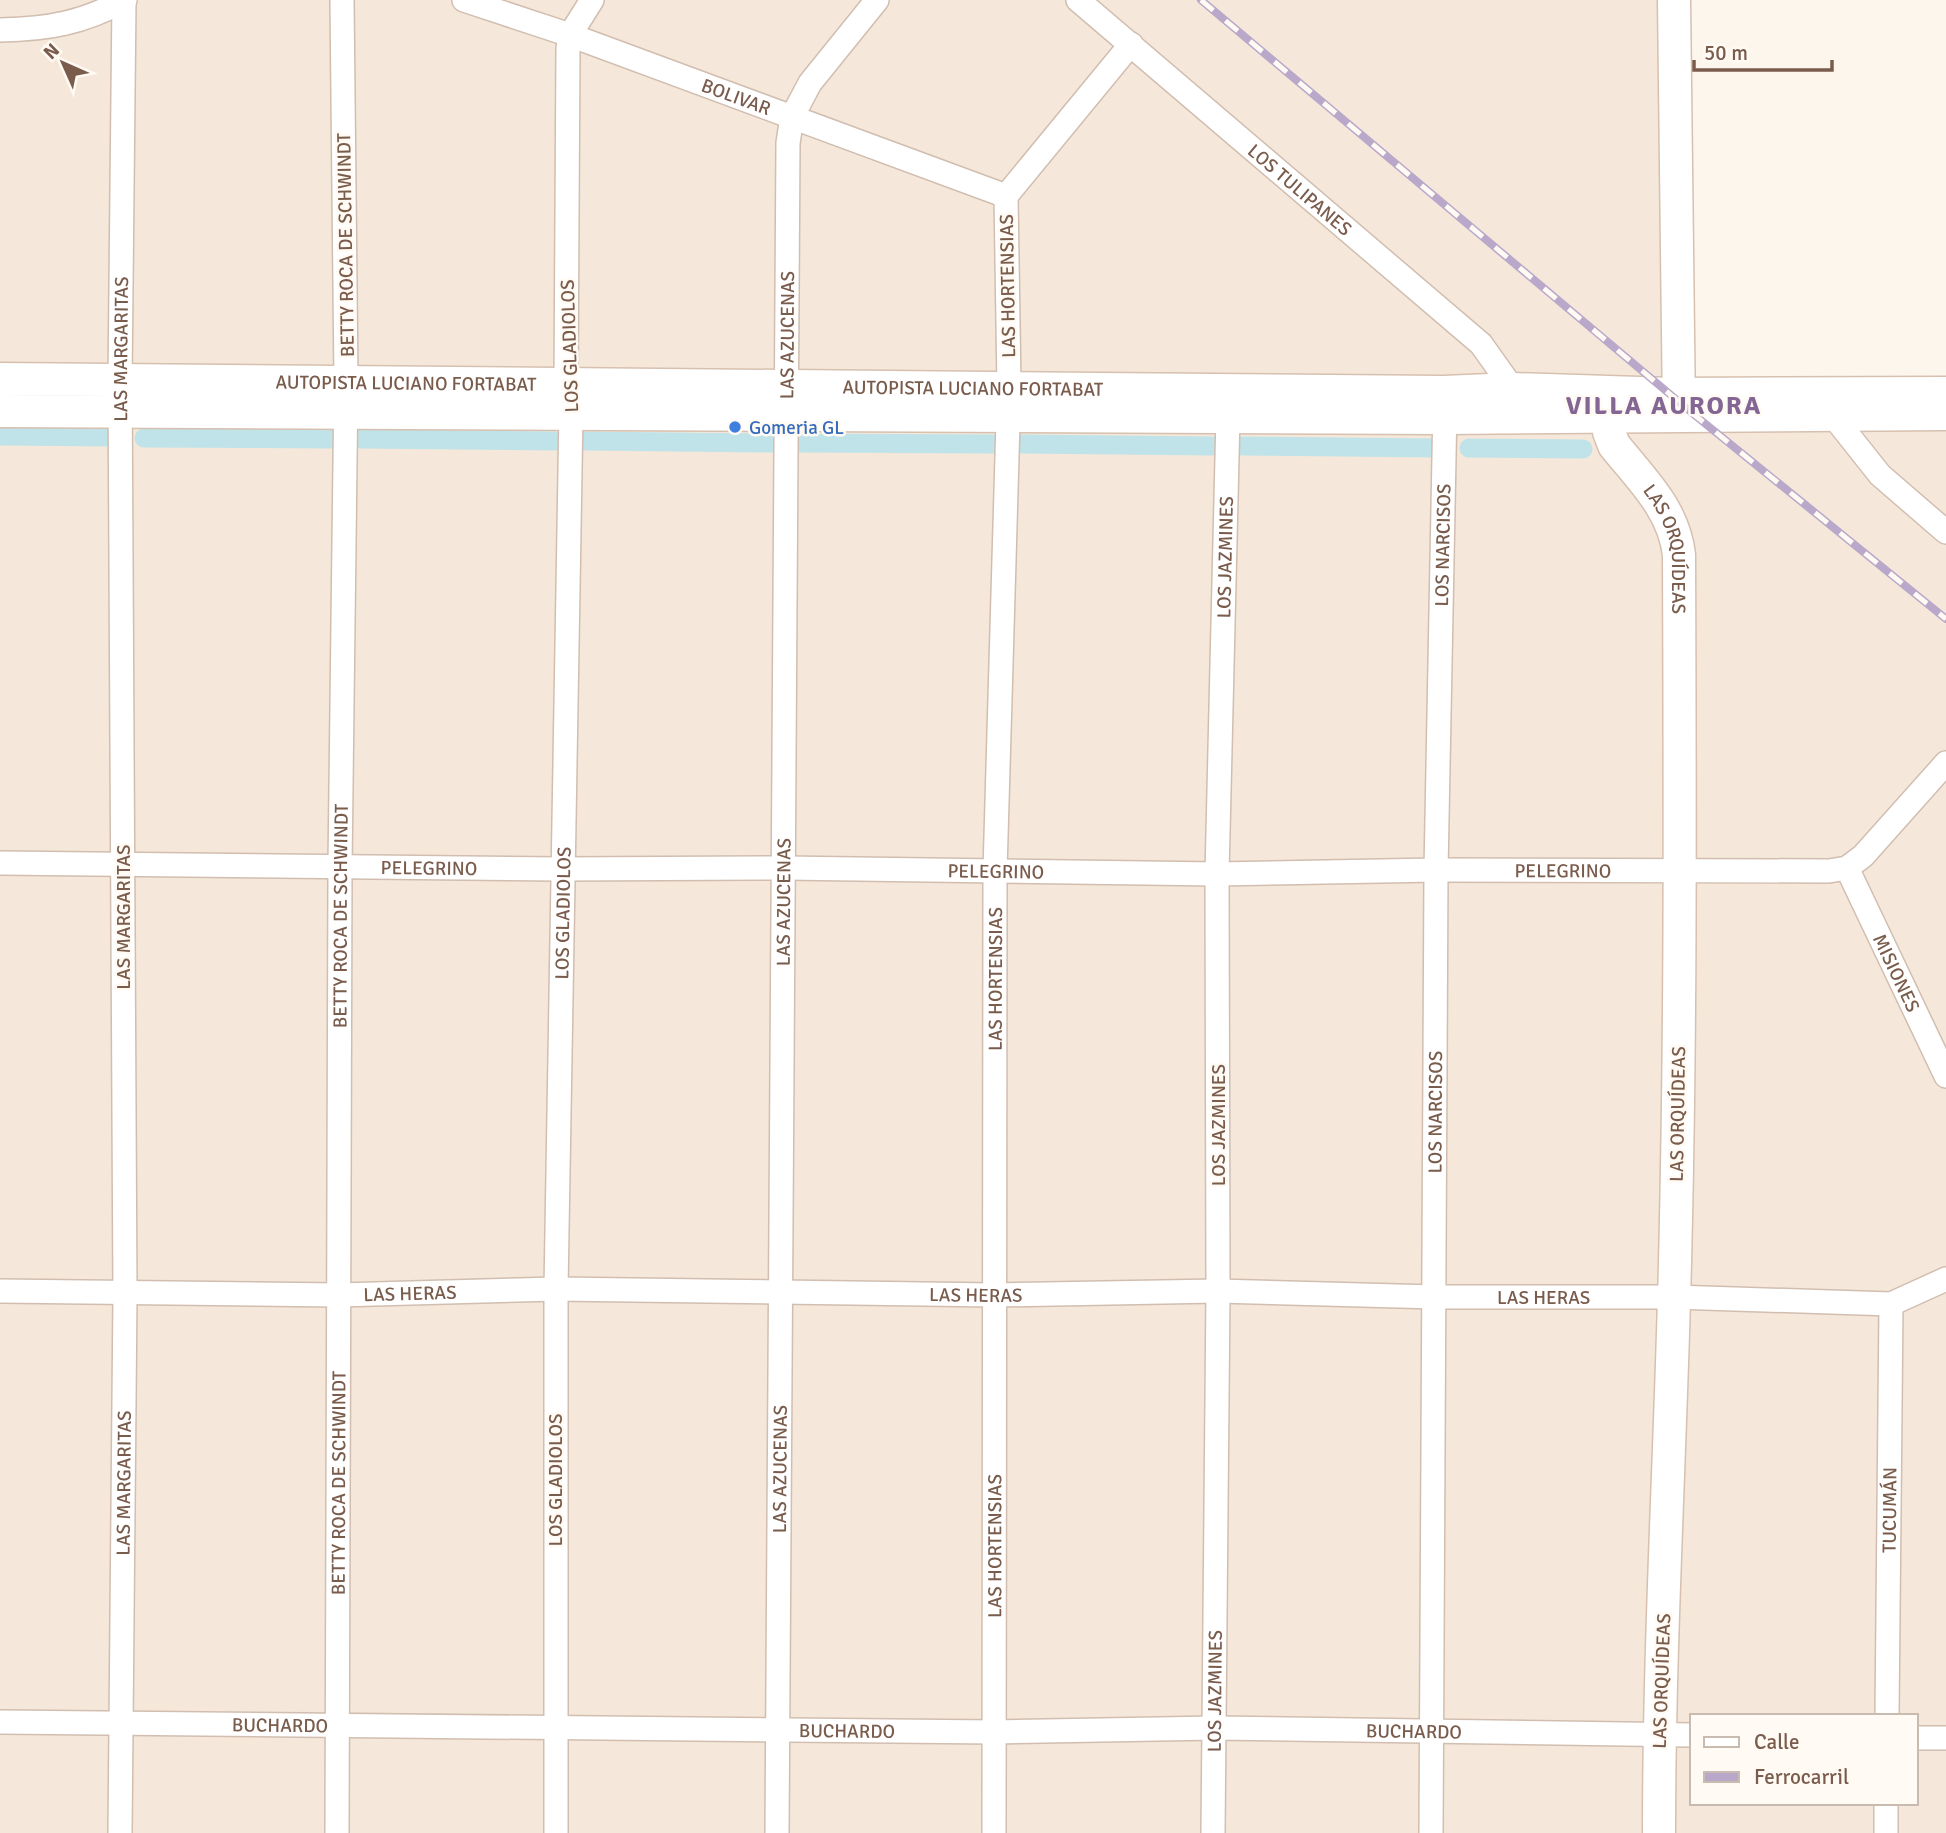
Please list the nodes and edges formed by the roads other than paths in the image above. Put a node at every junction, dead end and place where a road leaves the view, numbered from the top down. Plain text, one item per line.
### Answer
1 (125, 0) edge
2 (342, 0) edge
3 (464, 0) edge
4 (592, 0) edge
5 (877, 0) edge
6 (1078, 0) edge
7 (1674, 0) edge
8 (0, 30) edge
9 (570, 35) junction
10 (1131, 44) junction
11 (792, 117) junction
12 (1006, 196) junction
13 (0, 379) edge
14 (120, 380) junction
15 (1513, 389) junction
16 (1946, 393) edge
17 (569, 397) junction
18 (346, 398) junction
19 (786, 399) junction
20 (1008, 400) junction
21 (1445, 405) junction
22 (1679, 405) junction
23 (0, 411) edge
24 (120, 413) junction
25 (1946, 415) edge
26 (1228, 416) junction
27 (1834, 416) junction
28 (1609, 417) junction
29 (1946, 532) edge
30 (1946, 762) edge
31 (0, 863) edge
32 (122, 866) junction
33 (340, 866) junction
34 (785, 867) junction
35 (1847, 868) junction
36 (561, 869) junction
37 (1436, 870) junction
38 (1680, 870) junction
39 (995, 871) junction
40 (1217, 874) junction
41 (1946, 1076) edge
42 (1946, 1279) edge
43 (556, 1289) junction
44 (0, 1291) edge
45 (1218, 1291) junction
46 (781, 1293) junction
47 (125, 1294) junction
48 (339, 1295) junction
49 (995, 1296) junction
50 (1435, 1297) junction
51 (1674, 1297) junction
52 (1891, 1304) junction
53 (1886, 1714) edge
54 (0, 1722) edge
55 (122, 1725) junction
56 (337, 1726) junction
57 (555, 1726) junction
58 (1215, 1728) junction
59 (777, 1729) junction
60 (1431, 1730) junction
61 (995, 1732) junction
62 (1659, 1734) junction
63 (1690, 1735) edge
64 (1918, 1738) edge
65 (1946, 1738) edge
66 (1886, 1805) edge
67 (120, 1833) edge
68 (337, 1833) edge
69 (556, 1833) edge
70 (777, 1833) edge
71 (994, 1833) edge
72 (1213, 1833) edge
73 (1431, 1833) edge
74 (1659, 1833) edge
75 (1886, 1833) edge

1 - 8 street
1 - 14 street, LAS MARGARITAS
2 - 18 street, BETTY ROCA DE SCHWINDT
3 - 9 street, BOLIVAR
4 - 9 street
5 - 11 street, LAS AZUCENAS
6 - 10 street, LOS TULIPANES
7 - 22 main road
9 - 11 street, BOLIVAR
9 - 17 street, LOS GLADIOLOS
10 - 12 street, LAS HORTENSIAS
10 - 15 street, LOS TULIPANES
11 - 12 street, BOLIVAR
11 - 19 street, LAS AZUCENAS
12 - 20 street, LAS HORTENSIAS
13 - 14 main road, AUTOPISTA LUCIANO FORTABAT
14 - 18 main road, AUTOPISTA LUCIANO FORTABAT
14 - 24 street, LAS MARGARITAS
15 - 21 main road, AUTOPISTA LUCIANO FORTABAT
15 - 22 main road, AUTOPISTA LUCIANO FORTABAT
16 - 22 main road, AUTOPISTA LUCIANO FORTABAT
17 - 18 main road, AUTOPISTA LUCIANO FORTABAT
17 - 19 main road, AUTOPISTA LUCIANO FORTABAT
17 - 36 street, LOS GLADIOLOS
18 - 24 main road, AUTOPISTA LUCIANO FORTABAT
18 - 33 street, BETTY ROCA DE SCHWINDT
19 - 20 main road, AUTOPISTA LUCIANO FORTABAT
19 - 34 street, LAS AZUCENAS
20 - 21 main road, AUTOPISTA LUCIANO FORTABAT
20 - 26 main road, AUTOPISTA LUCIANO FORTABAT
20 - 39 street, LAS HORTENSIAS
21 - 26 main road, AUTOPISTA LUCIANO FORTABAT
21 - 28 main road, AUTOPISTA LUCIANO FORTABAT
21 - 37 street, LOS NARCISOS
22 - 27 main road, AUTOPISTA LUCIANO FORTABAT
22 - 28 main road, AUTOPISTA LUCIANO FORTABAT
23 - 24 main road, AUTOPISTA LUCIANO FORTABAT
24 - 32 street, LAS MARGARITAS
25 - 27 main road, AUTOPISTA LUCIANO FORTABAT
26 - 40 street, LOS JAZMINES
27 - 29 street
28 - 38 main road, LAS ORQUÍDEAS
30 - 35 street
31 - 32 street, PELEGRINO
32 - 33 street, PELEGRINO
32 - 47 street, LAS MARGARITAS
33 - 36 street, PELEGRINO
33 - 48 street, BETTY ROCA DE SCHWINDT
34 - 36 street, PELEGRINO
34 - 39 street, PELEGRINO
34 - 46 street, LAS AZUCENAS
35 - 38 street, PELEGRINO
35 - 41 street, MISIONES
36 - 43 street, LOS GLADIOLOS
37 - 38 street, PELEGRINO
37 - 40 street, PELEGRINO
37 - 50 street, LOS NARCISOS
38 - 51 main road, LAS ORQUÍDEAS
39 - 40 street, PELEGRINO
39 - 49 street, LAS HORTENSIAS
40 - 45 street, LOS JAZMINES
42 - 52 street, LAS HERAS
43 - 46 street, LAS HERAS
43 - 48 street, LAS HERAS
43 - 57 street, LOS GLADIOLOS
44 - 47 street, LAS HERAS
45 - 49 street, LAS HERAS
45 - 50 street, LAS HERAS
45 - 58 street, LOS JAZMINES
46 - 49 street, LAS HERAS
46 - 59 street, LAS AZUCENAS
47 - 48 street, LAS HERAS
47 - 55 street, LAS MARGARITAS
48 - 56 street, BETTY ROCA DE SCHWINDT
49 - 61 street, LAS HORTENSIAS
50 - 51 street, LAS HERAS
50 - 60 street, LOS NARCISOS
51 - 52 street, LAS HERAS
51 - 62 main road, LAS ORQUÍDEAS
52 - 53 street, TUCUMÁN
54 - 55 street, BUCHARDO
55 - 56 street, BUCHARDO
55 - 67 street, LAS MARGARITAS
56 - 57 street, BUCHARDO
56 - 68 street, BETTY ROCA DE SCHWINDT
57 - 59 street, BUCHARDO
57 - 69 street, LOS GLADIOLOS
58 - 60 street, BUCHARDO
58 - 61 street, BUCHARDO
58 - 72 street, LOS JAZMINES
59 - 61 street, BUCHARDO
59 - 70 street, LAS AZUCENAS
60 - 62 street, BUCHARDO
60 - 73 street, LOS NARCISOS
61 - 71 street, LAS HORTENSIAS
62 - 63 street, BUCHARDO
62 - 74 main road, LAS ORQUÍDEAS
64 - 65 street
66 - 75 street

